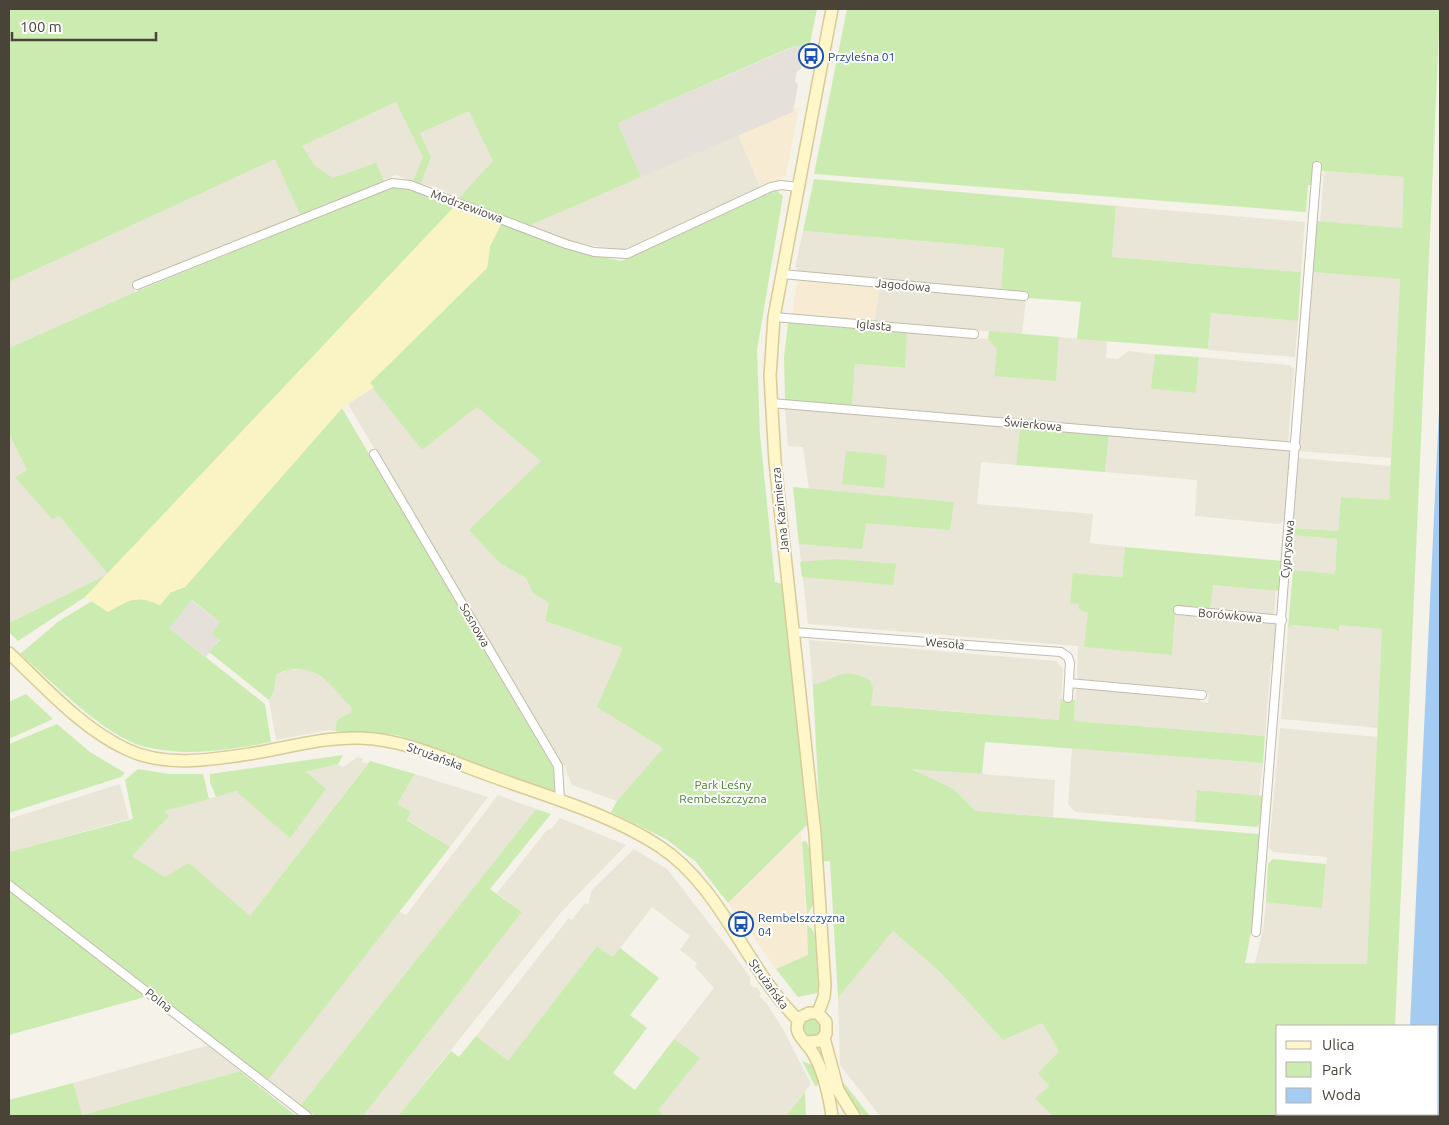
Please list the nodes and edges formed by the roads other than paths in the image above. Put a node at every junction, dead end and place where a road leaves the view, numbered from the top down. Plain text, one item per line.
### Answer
1 (832, 9) edge
2 (1317, 166) dead end
3 (798, 187) junction
4 (782, 274) junction
5 (137, 285) dead end
6 (1024, 296) dead end
7 (774, 317) junction
8 (974, 334) dead end
9 (771, 403) junction
10 (1296, 447) junction
11 (374, 454) dead end
12 (1178, 610) dead end
13 (1282, 620) junction
14 (793, 632) junction
15 (9, 653) edge
16 (1069, 683) junction
17 (1202, 695) dead end
18 (1068, 698) dead end
19 (560, 801) junction
20 (9, 885) edge
21 (1256, 932) dead end
22 (818, 1013) junction
23 (799, 1021) junction
24 (824, 1038) junction
25 (807, 1042) junction
26 (307, 1116) edge
27 (832, 1116) edge
28 (837, 1116) edge
29 (853, 1116) edge

1 - 3 main road, Jana Kazimierza
2 - 10 street, Cyprysowa
3 - 4 main road, Jana Kazimierza
3 - 5 street, Modrzewiowa
4 - 6 street, Jagodowa
4 - 7 main road, Jana Kazimierza
7 - 8 street, Iglasta
7 - 9 main road, Jana Kazimierza
9 - 10 street, Świerkowa
9 - 14 main road, Jana Kazimierza
10 - 13 street, Cyprysowa
11 - 19 street, Sosnowa
12 - 13 street, Borówkowa
13 - 21 street, Cyprysowa
14 - 16 street, Wesoła
14 - 22 main road, Jana Kazimierza
15 - 19 main road, Strużańska
16 - 17 street
16 - 18 street, Wesoła
19 - 23 main road, Strużańska
20 - 26 street, Polna
22 - 23 main road
22 - 24 main road
23 - 25 main road
24 - 25 main road
24 - 29 main road
25 - 27 main road
28 - 29 main road

